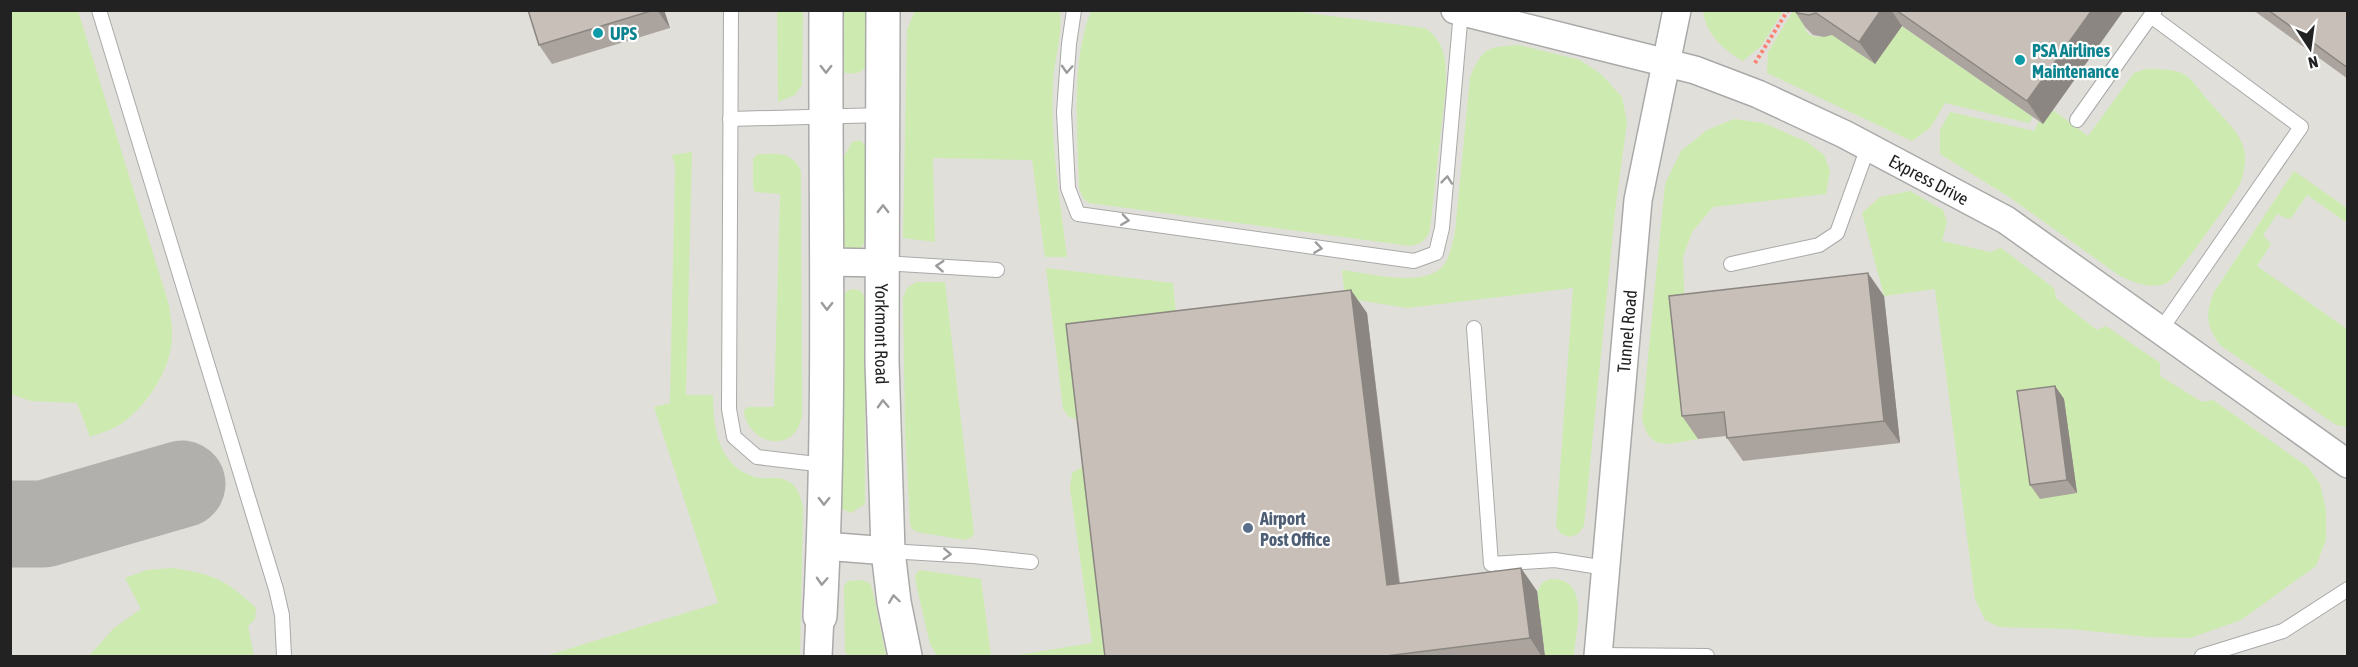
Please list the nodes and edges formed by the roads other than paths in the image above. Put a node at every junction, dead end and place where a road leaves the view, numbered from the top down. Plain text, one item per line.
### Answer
1 (99, 10) edge
2 (731, 10) edge
3 (826, 10) edge
4 (883, 10) edge
5 (1074, 10) edge
6 (1677, 10) edge
7 (1458, 11) edge
8 (2153, 13) edge
9 (1666, 63) junction
10 (883, 116) junction
11 (825, 117) junction
12 (730, 119) junction
13 (2077, 120) dead end
14 (1868, 147) junction
15 (827, 262) junction
16 (883, 263) junction
17 (1731, 264) dead end
18 (997, 270) dead end
19 (1474, 328) dead end
20 (2160, 331) junction
21 (2348, 464) edge
22 (825, 465) junction
23 (824, 546) junction
24 (888, 551) junction
25 (1030, 562) dead end
26 (1606, 568) junction
27 (2348, 589) edge
28 (820, 616) joint
29 (905, 656) edge
30 (1598, 656) edge
31 (284, 657) edge
32 (818, 657) edge
33 (1707, 657) edge
34 (2202, 657) edge

1 - 31 lane
2 - 12 lane
3 -> 11 street
4 - 10 street, Yorkmont Road
5 -> 7 lane
6 - 9 street, Tunnel Road
7 - 9 street, Express Drive
8 - 13 lane
8 - 20 lane
9 - 14 street, Express Drive
9 - 26 street, Tunnel Road
10 - 11 lane
16 -> 10 street, Yorkmont Road
11 - 12 lane
11 - 15 street
12 - 22 lane
14 - 17 lane
14 - 20 street, Express Drive
15 - 16 street
15 -> 22 street
18 -> 16 lane
24 -> 16 street, Yorkmont Road
19 - 26 lane
20 - 21 street, Express Drive
22 -> 23 street
23 - 24 street
23 -> 28 street
24 -> 25 lane
29 -> 24 street, Yorkmont Road
26 - 30 street, Tunnel Road
27 - 34 lane
28 - 32 street
30 - 33 lane

